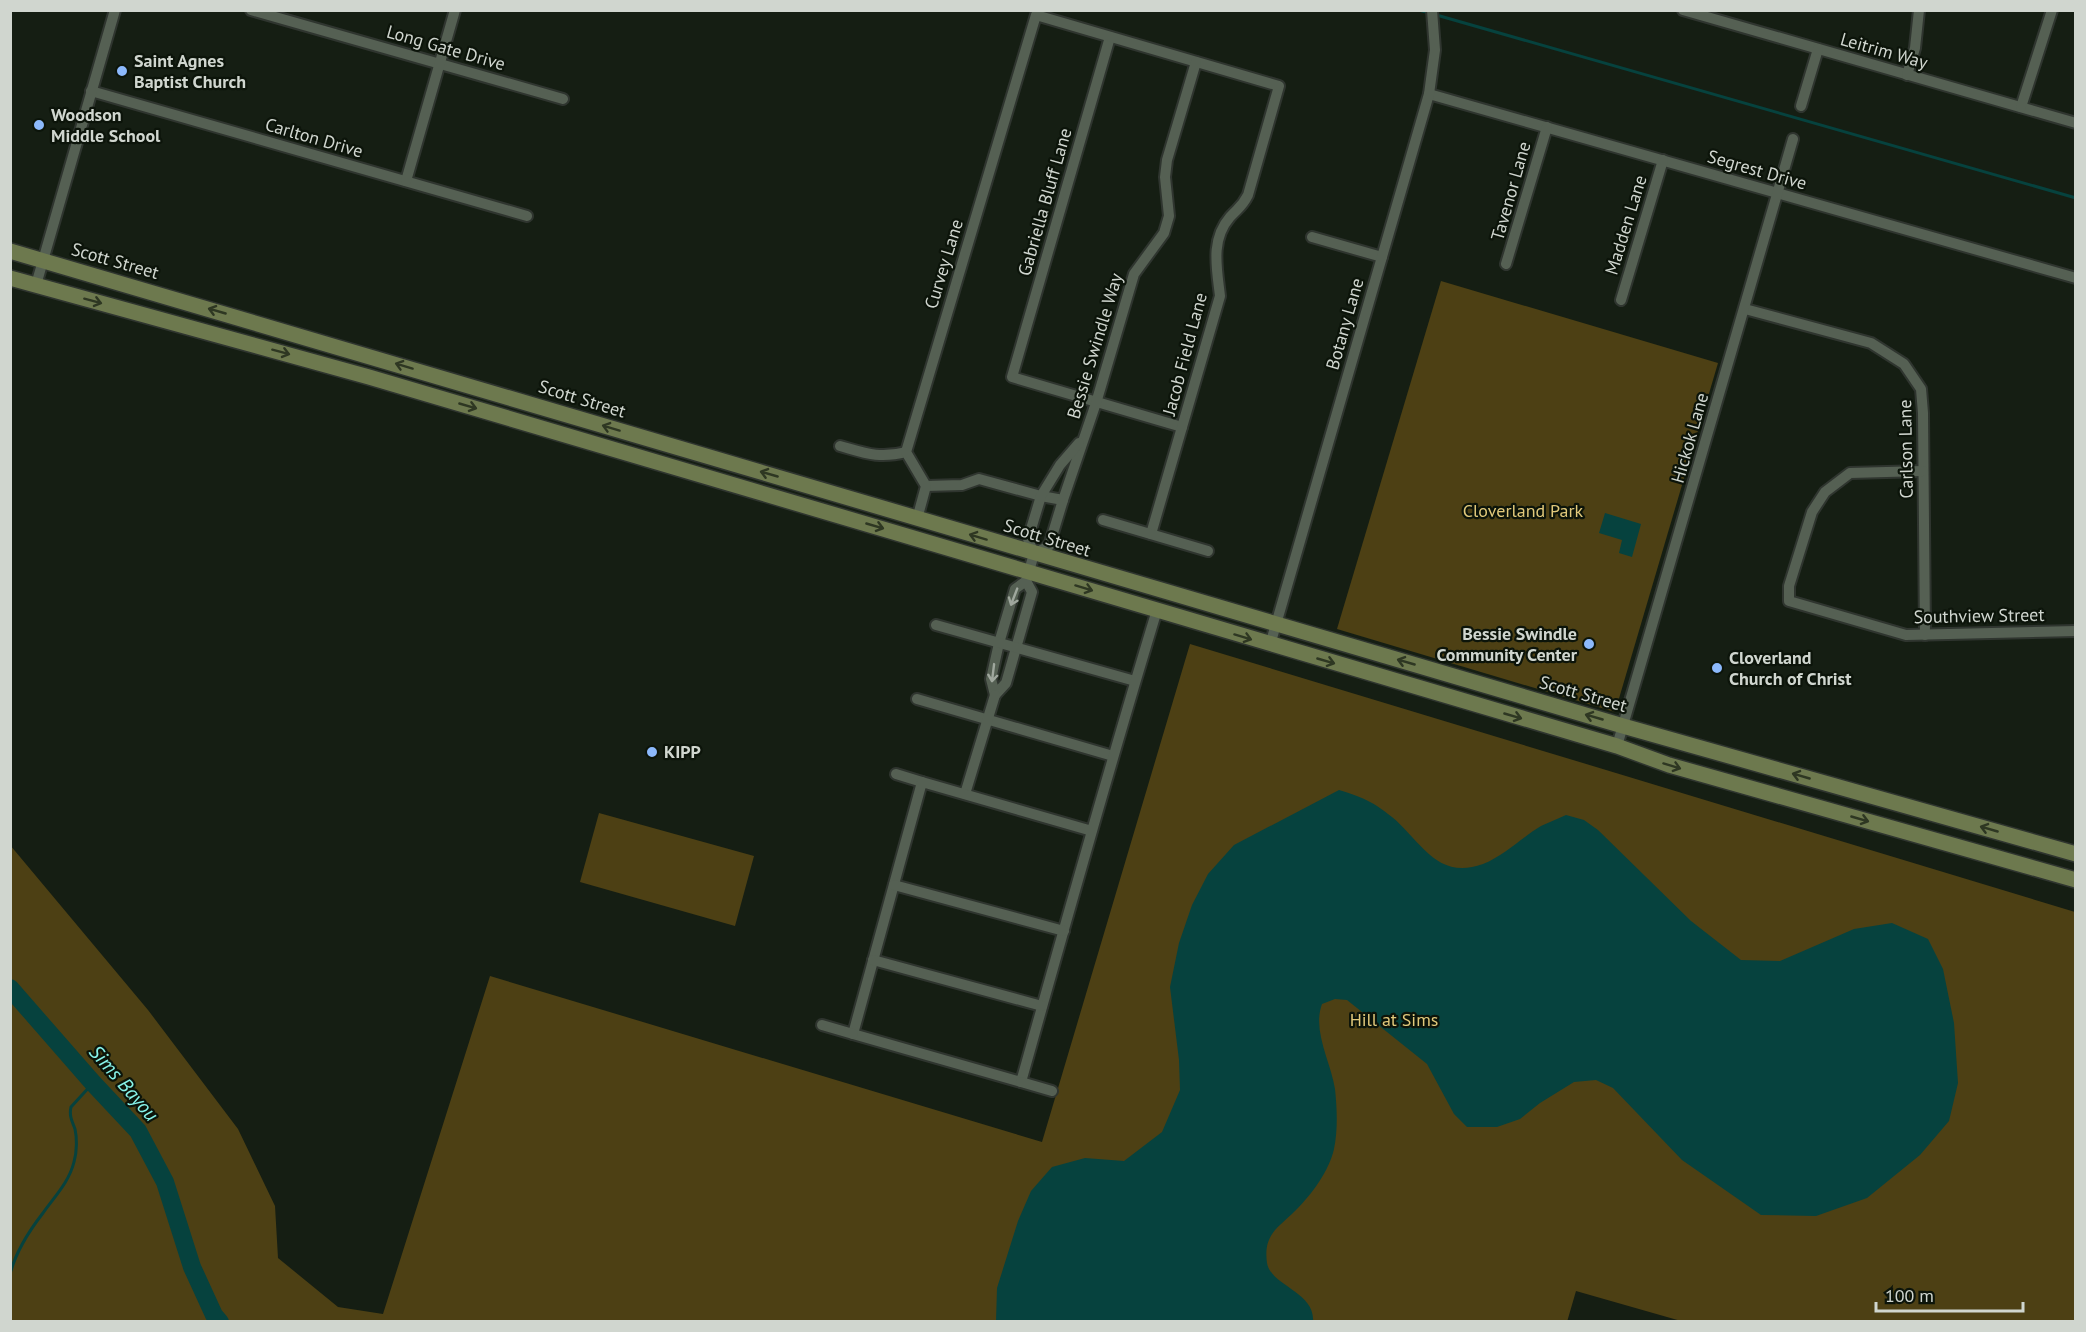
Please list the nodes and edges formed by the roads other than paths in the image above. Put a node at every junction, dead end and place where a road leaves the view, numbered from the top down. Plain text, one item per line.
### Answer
1 (114, 10) edge
2 (250, 10) edge
3 (455, 10) edge
4 (1432, 10) edge
5 (1683, 10) edge
6 (1919, 10) edge
7 (2052, 10) edge
8 (1110, 37) junction
9 (1818, 49) junction
10 (1196, 62) junction
11 (440, 64) junction
12 (1907, 75) junction
13 (91, 91) junction
14 (1429, 94) junction
15 (563, 99) dead end
16 (1801, 106) dead end
17 (2021, 107) junction
18 (2076, 123) edge
19 (1547, 127) junction
20 (1793, 139) dead end
21 (1663, 160) junction
22 (406, 182) junction
23 (1777, 193) junction
24 (527, 216) dead end
25 (1312, 237) dead end
26 (10, 251) edge
27 (1382, 257) junction
28 (43, 261) junction
29 (1506, 264) dead end
30 (10, 278) edge
31 (2076, 278) edge
32 (36, 285) junction
33 (1621, 300) dead end
34 (1745, 309) junction
35 (373, 357) junction
36 (369, 376) junction
37 (1096, 403) junction
38 (1182, 427) junction
39 (1083, 438) junction
40 (667, 444) junction
41 (840, 446) dead end
42 (906, 452) junction
43 (662, 463) junction
44 (1923, 471) junction
45 (926, 486) junction
46 (825, 491) junction
47 (1041, 496) junction
48 (1063, 500) junction
49 (819, 510) junction
50 (917, 519) junction
51 (1102, 520) dead end
52 (1151, 534) junction
53 (1208, 551) dead end
54 (1034, 554) junction
55 (1027, 576) junction
56 (1157, 610) junction
57 (1007, 616) junction
58 (1024, 621) junction
59 (936, 625) dead end
60 (1276, 625) junction
61 (2076, 631) edge
62 (1925, 635) junction
63 (999, 643) junction
64 (1270, 645) junction
65 (1017, 648) junction
66 (1448, 674) junction
67 (1135, 681) junction
68 (995, 695) junction
69 (1442, 695) junction
70 (917, 699) dead end
71 (988, 719) junction
72 (1623, 726) junction
73 (1617, 746) junction
74 (1113, 756) junction
75 (896, 774) dead end
76 (922, 782) junction
77 (964, 794) junction
78 (1092, 831) junction
79 (2070, 852) edge
80 (2056, 874) junction
81 (2076, 880) edge
82 (894, 885) junction
83 (1064, 931) junction
84 (873, 960) junction
85 (1042, 1006) junction
86 (822, 1025) dead end
87 (853, 1034) junction
88 (1021, 1082) junction
89 (1052, 1091) dead end

1 - 13 street
2 - 11 street, Long Gate Drive
3 - 11 street
4 - 14 street, Botany Lane
5 - 9 street, Leitrim Way
6 - 12 street
7 - 17 street
8 - 10 street
8 - 37 street, Gabriella Bluff Lane
8 - 42 street, Curvey Lane
9 - 12 street, Leitrim Way
9 - 16 street
10 - 37 street, Bessie Swindle Way
10 - 38 street, Jacob Field Lane
11 - 15 street, Long Gate Drive
11 - 22 street
12 - 17 street, Leitrim Way
13 - 22 street, Carlton Drive
13 - 28 street
14 - 19 street, Segrest Drive
14 - 27 street, Botany Lane
17 - 18 street, Leitrim Way
19 - 21 street, Segrest Drive
19 - 29 street, Tavenor Lane
20 - 23 street, Hickok Lane
21 - 23 street, Segrest Drive
21 - 33 street, Madden Lane
22 - 24 street, Carlton Drive
23 - 31 street, Segrest Drive
23 - 34 street, Hickok Lane
25 - 27 street
26 - 28 main road, Scott Street
27 - 60 street, Botany Lane
28 - 32 street
35 -> 28 main road, Scott Street
30 - 32 main road, Scott Street
32 -> 36 main road, Scott Street
34 - 44 street, Carlson Lane
34 - 72 street, Hickok Lane
35 - 36 main road
40 -> 35 main road, Scott Street
36 -> 43 main road, Scott Street
37 - 38 street
37 - 39 street, Bessie Swindle Way
38 - 52 street, Jacob Field Lane
39 - 47 street, Bessie Swindle Way
39 - 48 street, Bessie Swindle Way
40 - 43 main road
46 -> 40 main road, Scott Street
41 - 42 street
42 - 45 street
43 - 49 main road, Scott Street
44 - 62 street, Carlson Lane
44 - 62 street, Southview Street
45 - 47 street
45 - 50 street
46 - 49 main road
46 - 50 main road, Scott Street
47 - 48 street
47 - 54 street, Bessie Swindle Way
48 - 54 street, Bessie Swindle Way
49 -> 55 main road, Scott Street
54 -> 50 main road, Scott Street
51 - 52 street
52 - 53 street
54 - 55 street, Bessie Swindle Way
54 - 60 main road, Scott Street
55 -> 56 main road, Scott Street
55 -> 57 street
55 - 58 street
56 -> 64 main road, Scott Street
56 - 67 street
57 - 58 street
57 - 63 street
58 - 65 street
59 - 63 street
60 - 64 street, Botany Lane
66 -> 60 main road, Scott Street
61 - 62 street, Southview Street
63 - 65 street
63 -> 68 street
64 -> 69 main road, Scott Street
65 - 67 street
65 - 68 street
66 - 69 main road
72 -> 66 main road, Scott Street
67 - 74 street
68 - 71 street
69 -> 73 main road, Scott Street
70 - 71 street
71 - 74 street
71 - 77 street
72 - 73 street, Hickok Lane
79 -> 72 main road, Scott Street
73 -> 80 main road, Scott Street
74 - 78 street
75 - 76 street
76 - 77 street
76 - 82 street
77 - 78 street
78 - 83 street
79 - 80 main road
80 - 81 main road, Scott Street
82 - 83 street
82 - 84 street
83 - 85 street
84 - 85 street
84 - 87 street
85 - 88 street
86 - 87 street
87 - 88 street
88 - 89 street

